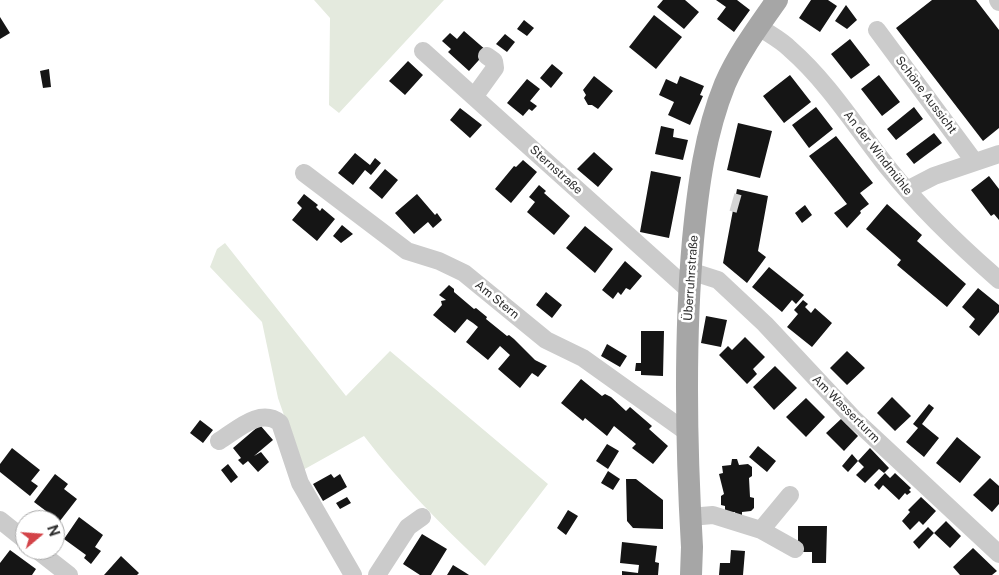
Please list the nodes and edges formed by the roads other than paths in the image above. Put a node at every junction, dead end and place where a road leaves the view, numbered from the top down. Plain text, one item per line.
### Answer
1 (777, 0) edge
2 (759, 27) junction
3 (877, 30) dead end
4 (422, 50) dead end
5 (487, 56) dead end
6 (474, 97) junction
7 (999, 154) edge
8 (974, 160) junction
9 (304, 173) dead end
10 (907, 190) junction
11 (689, 280) junction
12 (999, 280) edge
13 (688, 433) junction
14 (219, 441) dead end
15 (790, 495) dead end
16 (422, 517) dead end
17 (690, 517) junction
18 (0, 520) edge
19 (761, 530) junction
20 (15, 532) edge
21 (794, 549) dead end
22 (999, 554) edge
23 (50, 560) edge
24 (69, 575) edge
25 (353, 575) edge
26 (377, 575) edge
27 (691, 575) edge

1 - 2 main road, Überruhrstraße
2 - 10 street, An der Windmühle
2 - 11 main road, Überruhrstraße
3 - 8 street, Schöne Aussicht
4 - 6 street, Sternstraße
5 - 6 street
6 - 11 street, Sternstraße
7 - 8 street
8 - 10 street
9 - 13 street, Am Stern
10 - 12 street, An der Windmühle
11 - 13 main road, Überruhrstraße
11 - 22 street, Am Wasserturm
13 - 17 main road, Überruhrstraße
14 - 25 street
15 - 19 street
16 - 26 street
17 - 19 street
17 - 27 main road, Überruhrstraße
18 - 20 street
19 - 21 street
23 - 24 street

